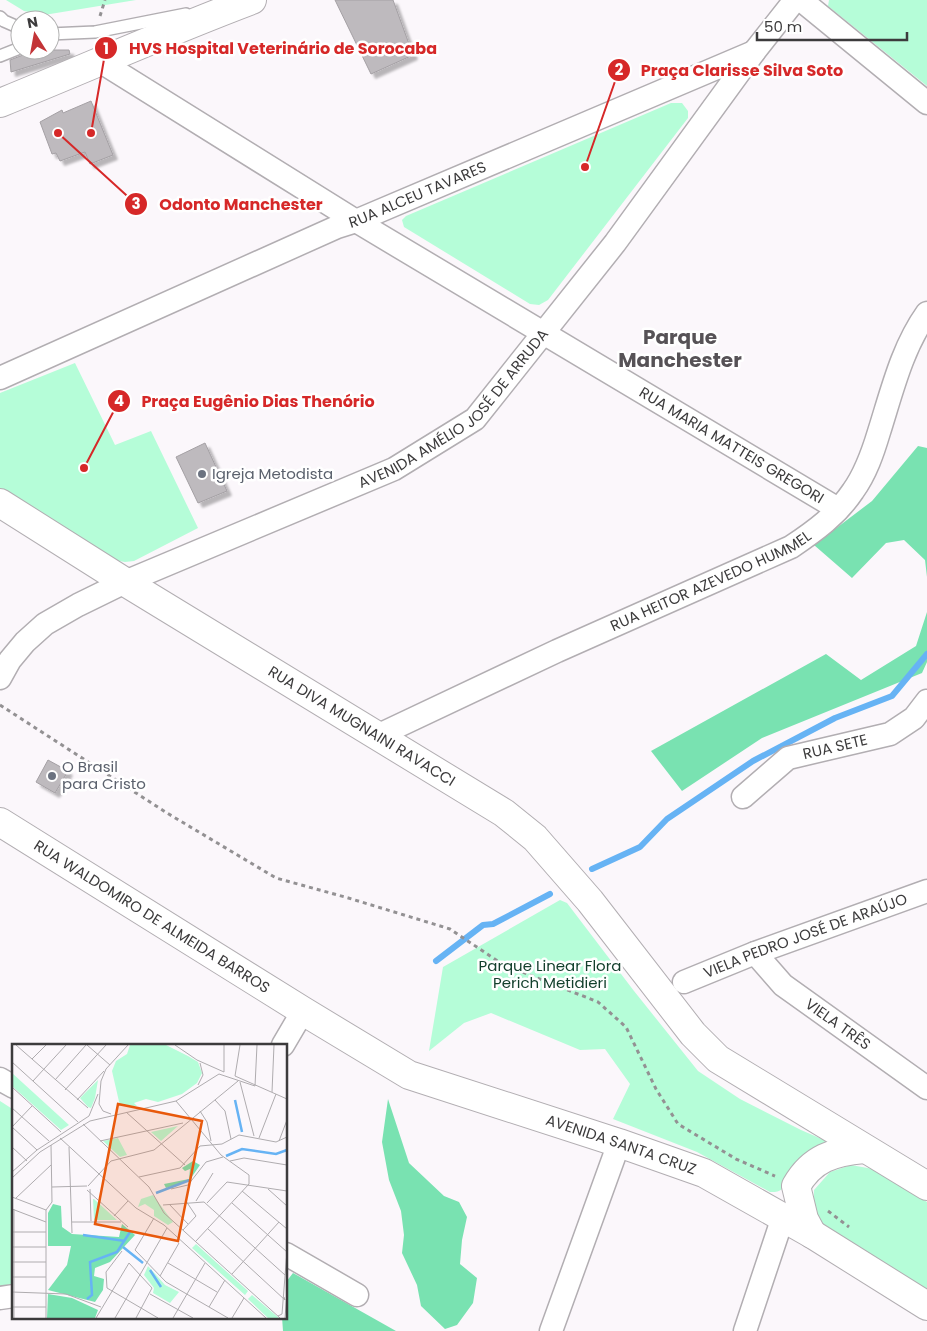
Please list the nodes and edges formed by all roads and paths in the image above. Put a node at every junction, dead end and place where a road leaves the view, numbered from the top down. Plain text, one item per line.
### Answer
1 (246, 0) edge
2 (252, 0) edge
3 (795, 0) edge
4 (801, 0) edge
5 (0, 16) edge
6 (10, 24) edge
7 (60, 34) edge
8 (141, 45) junction
9 (754, 52) junction
10 (101, 62) junction
11 (138, 85) junction
12 (0, 103) edge
13 (927, 103) edge
14 (356, 221) junction
15 (927, 313) edge
16 (543, 332) junction
17 (0, 378) edge
18 (0, 503) edge
19 (838, 509) junction
20 (125, 582) junction
21 (0, 678) edge
22 (927, 701) edge
23 (0, 705) edge
24 (378, 736) junction
25 (743, 798) dead end
26 (0, 822) edge
27 (926, 893) edge
28 (755, 954) junction
29 (684, 982) dead end
30 (303, 1011) junction
31 (283, 1044) edge
32 (0, 1079) edge
33 (12, 1087) edge
34 (927, 1088) edge
35 (619, 1143) junction
36 (864, 1149) junction
37 (796, 1186) junction
38 (927, 1186) edge
39 (826, 1210) dead end
40 (783, 1217) junction
41 (849, 1227) dead end
42 (812, 1234) junction
43 (288, 1255) edge
44 (357, 1295) dead end
45 (927, 1306) edge
46 (550, 1331) edge
47 (745, 1331) edge

1 - 7 lane
2 - 8 main road
3 - 9 street, AVENIDA AMÉLIO JOSÉ DE ARRUDA
4 - 13 street
5 - 6 lane
8 - 10 main road
8 - 11 street
9 - 14 street, RUA ALCEU TAVARES
9 - 16 street, AVENIDA AMÉLIO JOSÉ DE ARRUDA
10 - 11 street, RUA MARIA MATTEIS GREGORI
10 - 12 main road
11 - 14 street, RUA MARIA MATTEIS GREGORI
14 - 16 street, RUA MARIA MATTEIS GREGORI
14 - 17 street, RUA ALCEU TAVARES
15 - 19 street, RUA HEITOR AZEVEDO HUMMEL
16 - 19 street, RUA MARIA MATTEIS GREGORI
16 - 20 street, AVENIDA AMÉLIO JOSÉ DE ARRUDA
18 - 20 main road, RUA DIVA MUGNAINI RAVACCI
19 - 24 street, RUA HEITOR AZEVEDO HUMMEL
20 - 21 street, AVENIDA AMÉLIO JOSÉ DE ARRUDA
20 - 24 main road, RUA DIVA MUGNAINI RAVACCI
22 - 25 street, RUA SETE
23 - 37 path
24 - 36 main road, RUA DIVA MUGNAINI RAVACCI
26 - 30 main road, RUA WALDOMIRO DE ALMEIDA BARROS
27 - 28 street, VIELA PEDRO JOSÉ DE ARAÚJO
28 - 29 street, VIELA PEDRO JOSÉ DE ARAÚJO
28 - 34 street, VIELA TRÊS
30 - 31 street
30 - 35 main road, AVENIDA SANTA CRUZ
32 - 33 street
35 - 40 main road, AVENIDA SANTA CRUZ
35 - 46 street
36 - 37 main road
36 - 38 main road
37 - 40 main road
37 - 42 main road
39 - 41 path
40 - 42 main road, AVENIDA SANTA CRUZ
40 - 47 street
42 - 45 main road, AVENIDA SANTA CRUZ
43 - 44 street

